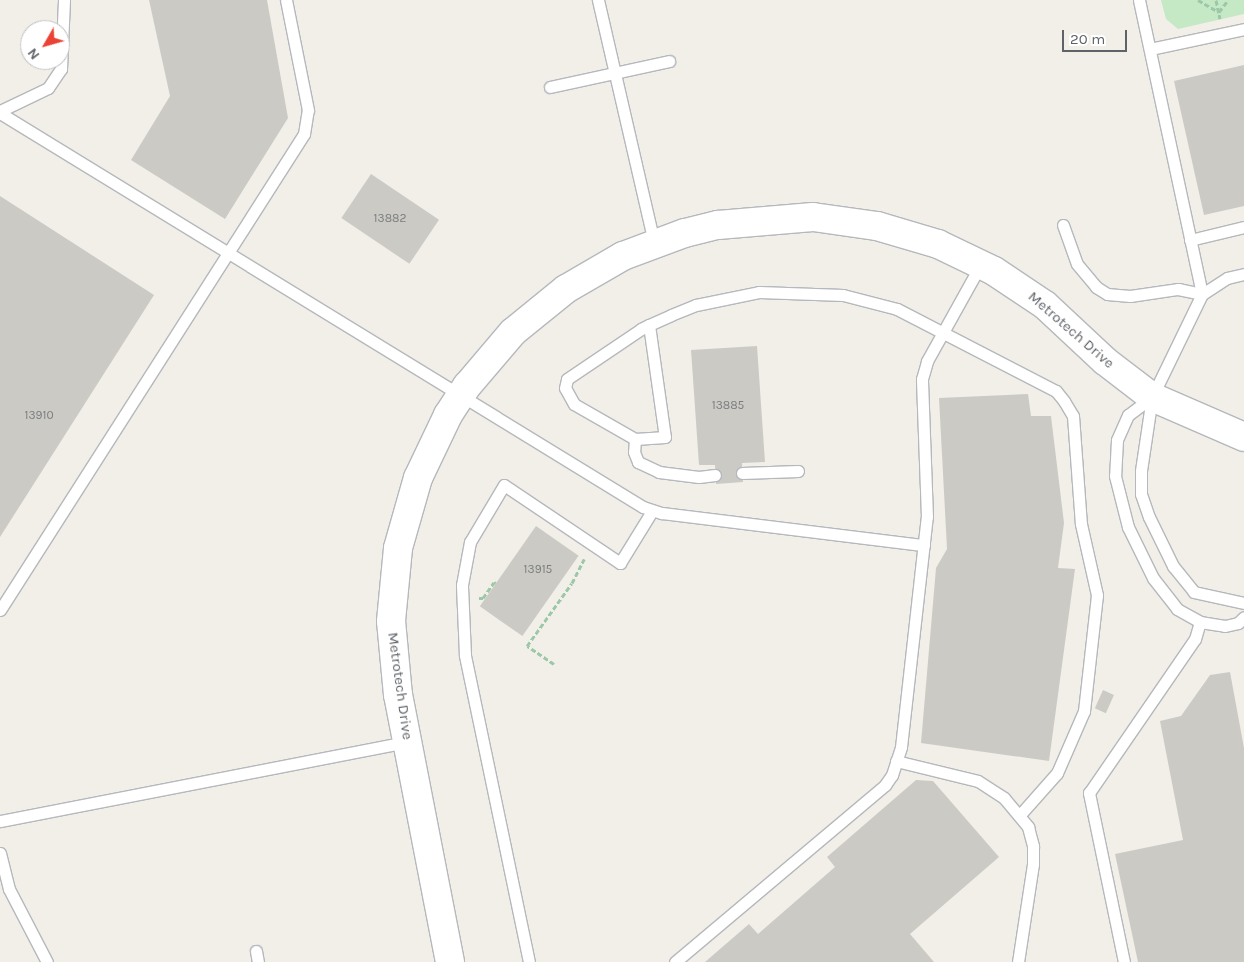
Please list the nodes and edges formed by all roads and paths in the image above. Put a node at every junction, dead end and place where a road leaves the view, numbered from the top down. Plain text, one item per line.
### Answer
1 (64, 0) edge
2 (286, 0) edge
3 (598, 0) edge
4 (1139, 0) edge
5 (1198, 0) edge
6 (1216, 0) edge
7 (1228, 0) edge
8 (1219, 12) junction
9 (1244, 29) edge
10 (1150, 49) junction
11 (669, 61) dead end
12 (615, 74) junction
13 (550, 87) dead end
14 (0, 112) edge
15 (1063, 225) dead end
16 (1244, 227) edge
17 (1190, 240) junction
18 (654, 244) junction
19 (226, 254) junction
20 (981, 264) junction
21 (1244, 274) edge
22 (1202, 294) junction
23 (649, 325) junction
24 (944, 331) junction
25 (462, 394) junction
26 (1152, 397) junction
27 (1244, 437) edge
28 (635, 439) junction
29 (798, 471) dead end
30 (742, 473) dead end
31 (715, 475) dead end
32 (652, 511) junction
33 (924, 544) junction
34 (594, 545) junction
35 (1244, 602) edge
36 (0, 610) edge
37 (1244, 617) edge
38 (1200, 622) junction
39 (554, 664) dead end
40 (407, 742) junction
41 (896, 761) junction
42 (1018, 816) junction
43 (0, 821) edge
44 (0, 853) edge
45 (46, 962) edge
46 (450, 962) edge
47 (529, 962) edge
48 (675, 962) edge
49 (1018, 962) edge
50 (1124, 962) edge

1 - 14 lane
2 - 19 lane
3 - 12 lane
4 - 10 lane
5 - 8 path
6 - 8 path
7 - 8 path
9 - 10 lane
10 - 17 lane
11 - 12 lane
12 - 13 lane
12 - 18 lane
14 - 19 lane
15 - 22 lane
16 - 17 lane
17 - 22 lane
18 - 20 street, Metrotech Drive
18 - 25 street, Metrotech Drive
19 - 25 lane
19 - 36 lane
20 - 24 lane
20 - 26 street, Metrotech Drive
21 - 22 lane
22 - 26 lane
23 - 24 lane
23 - 28 lane
23 - 28 lane
24 - 33 lane
24 - 42 lane
25 - 32 lane
25 - 40 street, Metrotech Drive
26 - 27 street, Metrotech Drive
26 - 35 lane
26 - 38 lane
28 - 31 lane
29 - 30 lane
32 - 33 lane
32 - 34 lane
33 - 41 lane
34 - 39 path
34 - 47 lane
37 - 38 lane
38 - 50 lane
40 - 43 lane
40 - 46 street, Metrotech Drive
41 - 42 lane
41 - 48 lane
42 - 49 lane
44 - 45 lane

